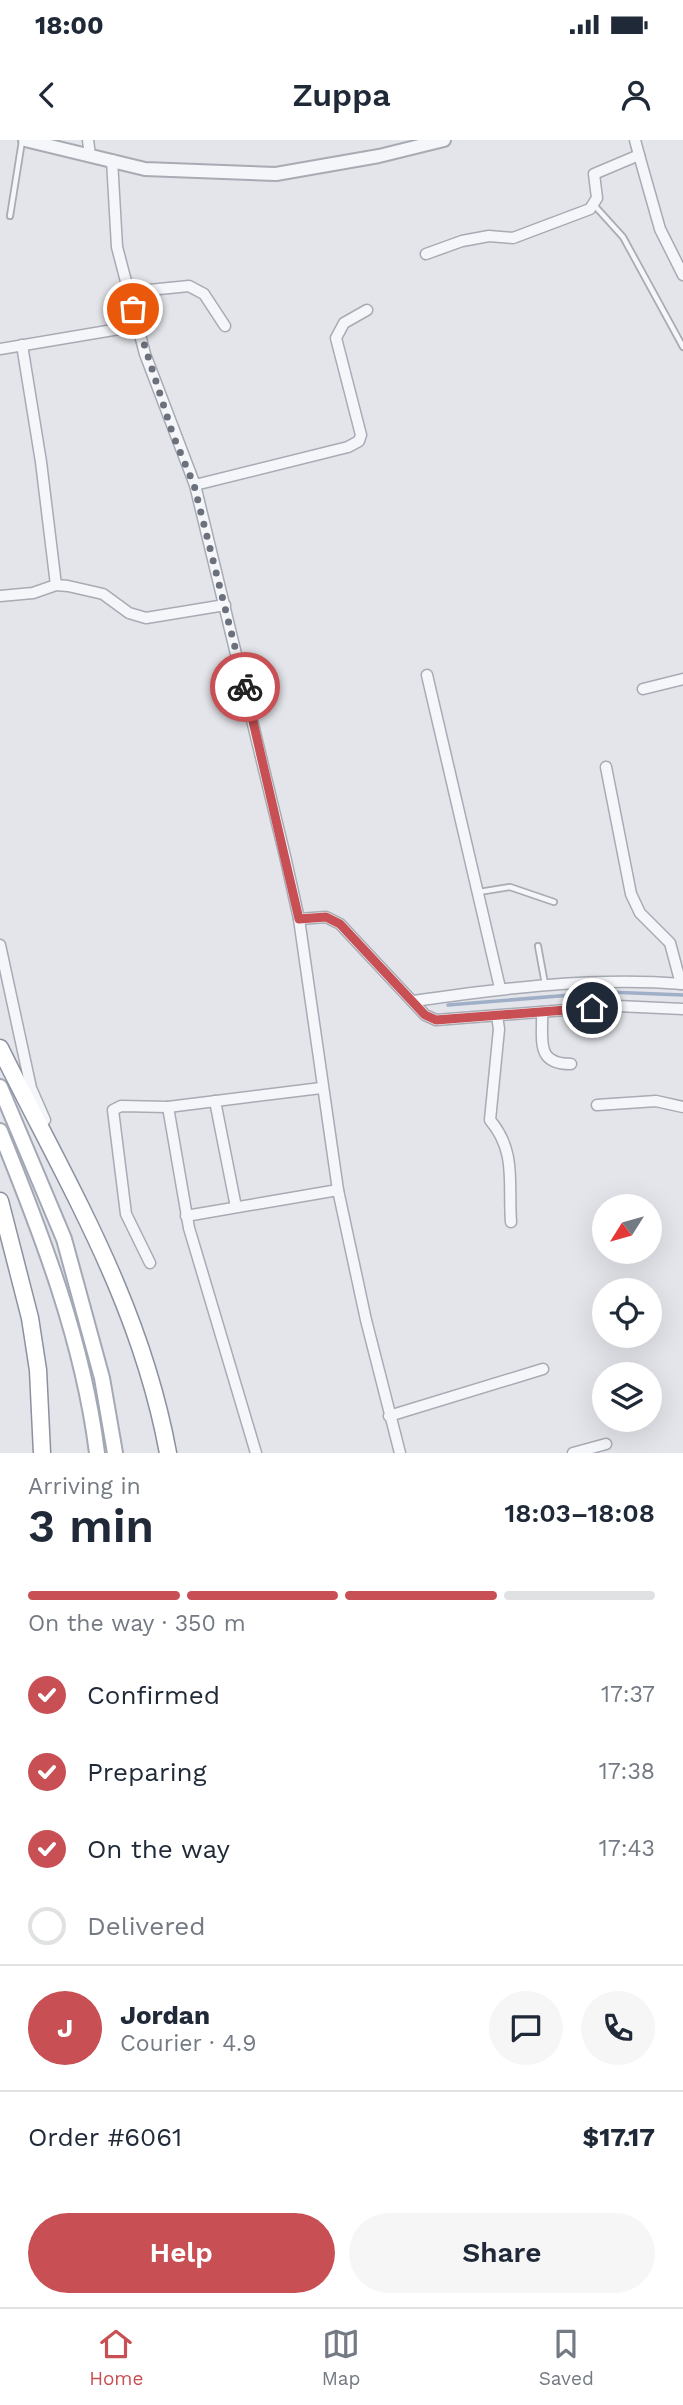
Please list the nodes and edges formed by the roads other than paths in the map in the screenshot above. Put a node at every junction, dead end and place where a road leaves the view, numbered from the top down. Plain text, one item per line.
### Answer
1 (24, 140) edge
2 (88, 140) edge
3 (444, 140) edge
4 (635, 140) edge
5 (90, 155) junction
6 (639, 155) junction
7 (112, 160) junction
8 (594, 205) junction
9 (10, 216) dead end
10 (426, 254) dead end
11 (683, 275) edge
12 (129, 292) junction
13 (367, 310) dead end
14 (137, 326) junction
15 (225, 326) dead end
16 (22, 345) junction
17 (683, 347) edge
18 (0, 349) edge
19 (194, 485) junction
20 (56, 584) junction
21 (0, 597) edge
22 (225, 605) junction
23 (427, 675) dead end
24 (683, 679) edge
25 (643, 689) dead end
26 (606, 767) dead end
27 (479, 892) junction
28 (554, 902) dead end
29 (299, 919) junction
30 (0, 945) edge
31 (538, 946) dead end
32 (682, 984) edge
33 (546, 985) junction
34 (500, 988) junction
35 (414, 1001) junction
36 (683, 1009) edge
37 (542, 1012) junction
38 (497, 1016) junction
39 (0, 1048) edge
40 (571, 1064) dead end
41 (0, 1087) edge
42 (321, 1088) junction
43 (215, 1101) junction
44 (597, 1105) dead end
45 (168, 1107) junction
46 (683, 1107) edge
47 (0, 1131) edge
48 (338, 1190) junction
49 (76, 1195) junction
50 (0, 1202) edge
51 (236, 1207) junction
52 (186, 1216) junction
53 (511, 1222) dead end
54 (150, 1263) dead end
55 (543, 1369) dead end
56 (389, 1416) junction
57 (606, 1444) dead end
58 (42, 1453) edge
59 (97, 1453) edge
60 (114, 1453) edge
61 (168, 1453) edge
62 (256, 1453) edge
63 (400, 1453) edge
64 (573, 1453) edge

1 - 5 street
1 - 9 lane
2 - 5 street
3 - 7 street
4 - 6 street
5 - 7 street
6 - 8 street
6 - 11 street
7 - 12 street
8 - 10 street
8 - 17 lane
12 - 14 street
12 - 15 street
13 - 19 street
14 - 16 street
14 - 19 street
16 - 18 street
16 - 20 street
19 - 22 street
20 - 21 street
20 - 22 street
22 - 29 street
23 - 27 street
24 - 25 street
26 - 32 street
27 - 28 lane
27 - 34 street
29 - 35 street
29 - 42 street
30 - 49 street
31 - 33 lane
32 - 33 street
33 - 34 street
34 - 35 street
35 - 38 street
36 - 37 street
37 - 38 street
37 - 40 street
38 - 53 street
39 - 49 highway
41 - 60 main road
42 - 43 street
42 - 48 street
43 - 45 street
43 - 51 street
44 - 46 street
45 - 52 street
45 - 54 street
47 - 59 main road
48 - 51 street
48 - 56 street
49 - 61 highway
50 - 58 highway
51 - 52 street
52 - 62 street
55 - 56 street
56 - 63 street
57 - 64 street

